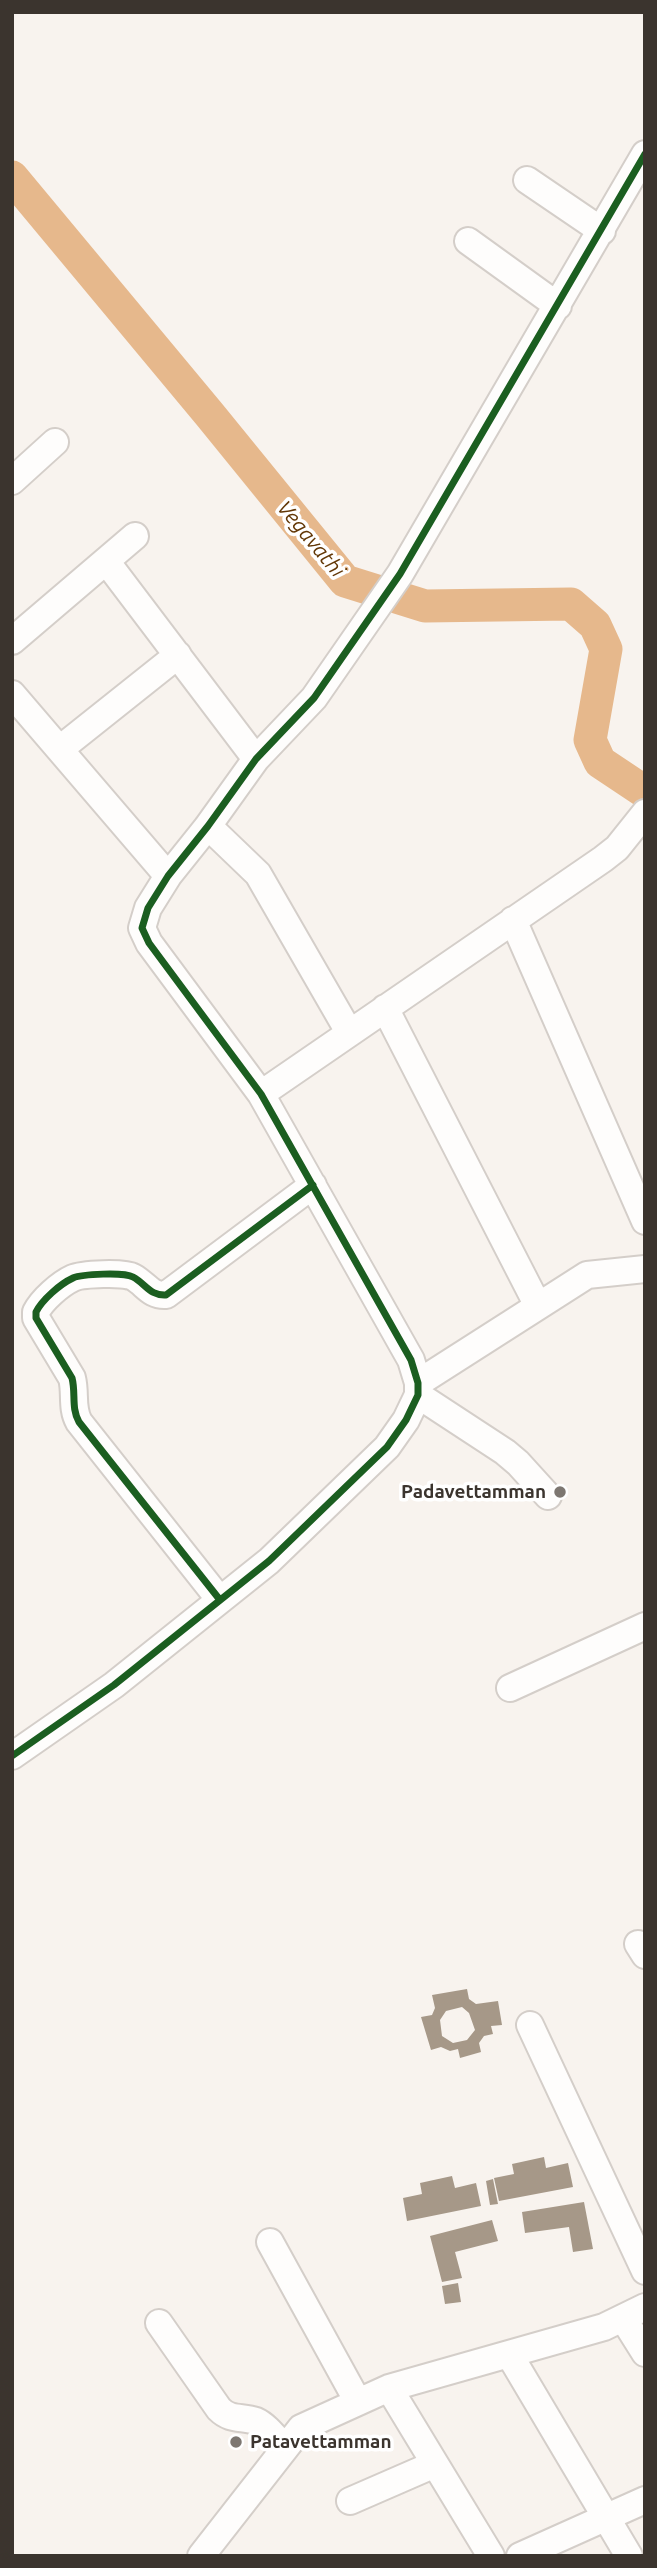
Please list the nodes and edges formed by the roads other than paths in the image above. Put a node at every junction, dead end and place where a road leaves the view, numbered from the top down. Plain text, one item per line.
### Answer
1 (644, 161) edge
2 (527, 180) dead end
3 (602, 231) junction
4 (468, 242) dead end
5 (558, 306) junction
6 (55, 442) dead end
7 (12, 481) edge
8 (135, 536) dead end
9 (106, 561) junction
10 (12, 641) edge
11 (177, 655) junction
12 (12, 694) edge
13 (60, 749) junction
14 (256, 759) junction
15 (642, 816) edge
16 (208, 827) junction
17 (168, 876) junction
18 (513, 920) junction
19 (385, 1008) junction
20 (349, 1032) junction
21 (261, 1094) junction
22 (313, 1185) junction
23 (645, 1221) edge
24 (645, 1269) edge
25 (538, 1306) junction
26 (418, 1389) junction
27 (548, 1496) dead end
28 (220, 1600) junction
29 (645, 1626) edge
30 (510, 1688) dead end
31 (12, 1756) edge
32 (530, 2025) dead end
33 (270, 2242) dead end
34 (645, 2271) edge
35 (634, 2312) edge
36 (159, 2323) dead end
37 (645, 2353) edge
38 (509, 2354) junction
39 (389, 2388) junction
40 (358, 2402) junction
41 (285, 2448) junction
42 (435, 2464) junction
43 (645, 2500) edge
44 (350, 2501) dead end
45 (606, 2517) junction
46 (201, 2556) edge
47 (491, 2556) edge
48 (520, 2556) edge
49 (629, 2556) edge

1 - 3 street
2 - 3 street
3 - 5 street
4 - 5 street
5 - 14 street
6 - 7 street
8 - 9 street
9 - 10 street
9 - 11 street
11 - 13 street
11 - 14 street
12 - 13 street
13 - 17 street
14 - 16 street
15 - 18 street
16 - 17 street
16 - 20 street
17 - 21 street
18 - 19 street
18 - 23 street
19 - 20 street
19 - 25 street
20 - 21 street
21 - 22 street
22 - 26 street
22 - 28 street
24 - 25 street
25 - 26 street
26 - 27 street
26 - 28 street
28 - 31 street
29 - 30 street
32 - 34 street
33 - 40 street
35 - 37 street
35 - 38 street
36 - 41 street
38 - 39 street
38 - 45 street
39 - 40 street
39 - 42 street
40 - 41 street
41 - 46 street
42 - 44 street
42 - 47 street
43 - 45 street
45 - 48 street
45 - 49 street

